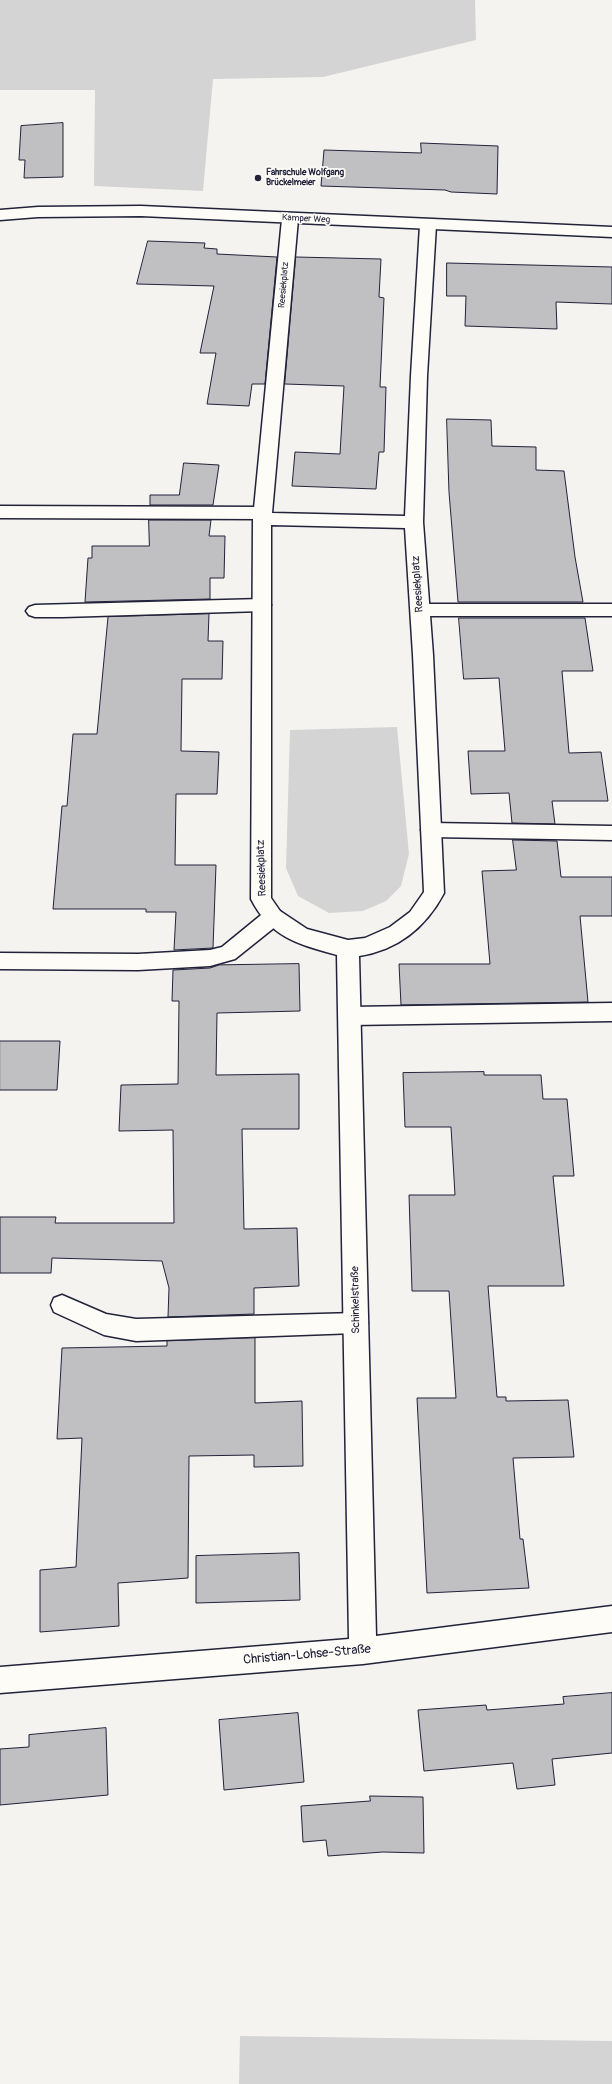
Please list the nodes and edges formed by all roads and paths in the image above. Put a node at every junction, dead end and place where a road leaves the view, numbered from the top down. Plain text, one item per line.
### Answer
1 (0, 215) edge
2 (290, 219) junction
3 (428, 225) junction
4 (612, 232) edge
5 (0, 512) edge
6 (263, 516) junction
7 (414, 522) junction
8 (262, 606) junction
9 (420, 610) junction
10 (612, 610) edge
11 (35, 611) dead end
12 (431, 830) junction
13 (612, 833) edge
14 (273, 917) junction
15 (348, 949) junction
16 (0, 960) edge
17 (612, 1012) edge
18 (350, 1016) junction
19 (62, 1305) dead end
20 (356, 1323) junction
21 (612, 1619) edge
22 (363, 1651) junction
23 (0, 1680) edge

1 - 2 street, Kamper Weg
2 - 3 street, Kamper Weg
2 - 6 street, Reesiekplatz
3 - 4 street, Kamper Weg
3 - 7 street, Reesiekplatz
5 - 6 lane
6 - 7 street
6 - 8 street, Reesiekplatz
7 - 9 street, Reesiekplatz
8 - 11 lane
8 - 14 street, Reesiekplatz
9 - 10 lane
9 - 12 street, Reesiekplatz
12 - 13 lane
12 - 15 street, Reesiekplatz
14 - 15 street, Reesiekplatz
14 - 16 lane
15 - 18 street, Schinkelstraße
17 - 18 lane
18 - 20 street, Schinkelstraße
19 - 20 lane
20 - 22 street, Schinkelstraße
21 - 22 street, Christian-Lohse-Straße
22 - 23 street, Christian-Lohse-Straße

